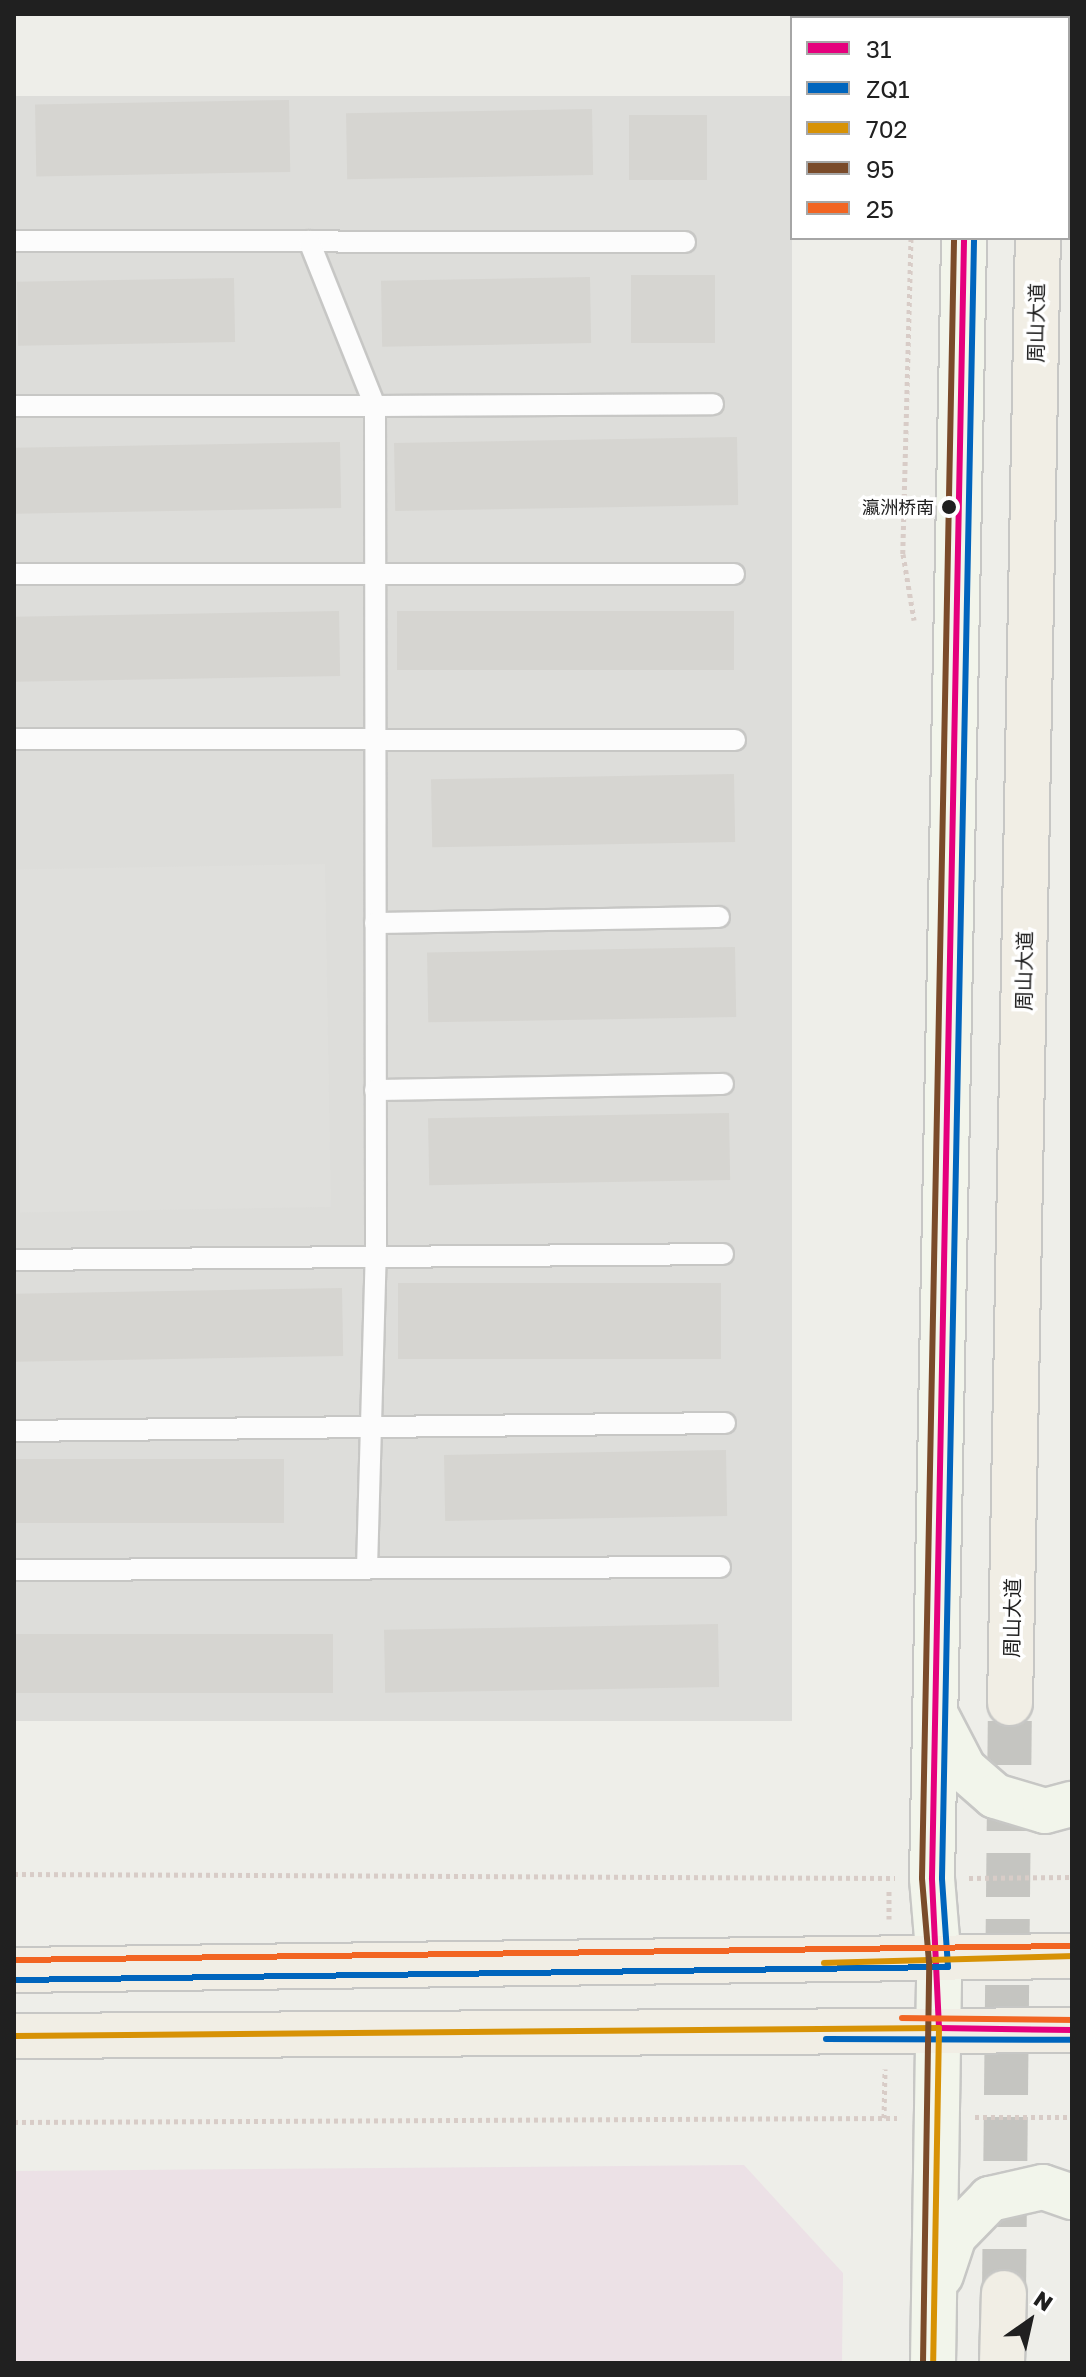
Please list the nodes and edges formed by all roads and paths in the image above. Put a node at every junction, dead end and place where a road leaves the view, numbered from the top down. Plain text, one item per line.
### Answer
1 (964, 240) edge
2 (1038, 240) edge
3 (14, 241) edge
4 (309, 241) junction
5 (685, 242) dead end
6 (713, 404) dead end
7 (14, 406) edge
8 (375, 406) junction
9 (14, 574) edge
10 (375, 574) junction
11 (734, 574) dead end
12 (14, 739) edge
13 (375, 739) junction
14 (735, 740) dead end
15 (719, 917) dead end
16 (375, 923) junction
17 (723, 1084) dead end
18 (375, 1090) junction
19 (723, 1254) dead end
20 (375, 1257) junction
21 (14, 1260) edge
22 (725, 1423) dead end
23 (371, 1427) junction
24 (14, 1431) edge
25 (720, 1567) dead end
26 (367, 1569) junction
27 (14, 1570) edge
28 (1010, 1703) tunnel mouth
29 (935, 1713) junction
30 (1072, 1804) edge
31 (14, 1874) edge
32 (1072, 1877) edge
33 (932, 1878) junction
34 (1072, 1956) edge
35 (939, 1962) junction
36 (14, 1970) edge
37 (939, 2028) junction
38 (1072, 2030) edge
39 (14, 2036) edge
40 (1072, 2117) edge
41 (937, 2118) junction
42 (14, 2122) edge
43 (1072, 2197) edge
44 (934, 2292) junction
45 (1004, 2293) tunnel mouth
46 (933, 2363) edge
47 (1002, 2363) edge

1 - 29 main road
2 - 28 main road, 周山大道
3 - 4 lane
4 - 5 lane
4 - 8 lane
6 - 8 lane
7 - 8 lane
8 - 10 lane
9 - 10 lane
10 - 11 lane
10 - 13 lane
12 - 13 lane
13 - 14 lane
13 - 16 lane
15 - 16 lane
16 - 18 lane
17 - 18 lane
18 - 20 lane
19 - 20 lane
20 - 21 lane
20 - 23 lane
22 - 23 lane
23 - 24 lane
23 - 26 lane
25 - 26 lane
26 - 27 lane
29 - 30 main road
29 - 33 main road
31 - 33 path
32 - 33 path
33 - 35 main road
34 - 35 main road
35 - 36 main road
35 - 37 main road
37 - 38 main road
37 - 39 main road
37 - 41 main road
40 - 41 path
41 - 42 path
41 - 44 main road
43 - 44 main road
44 - 46 main road
45 - 47 main road

